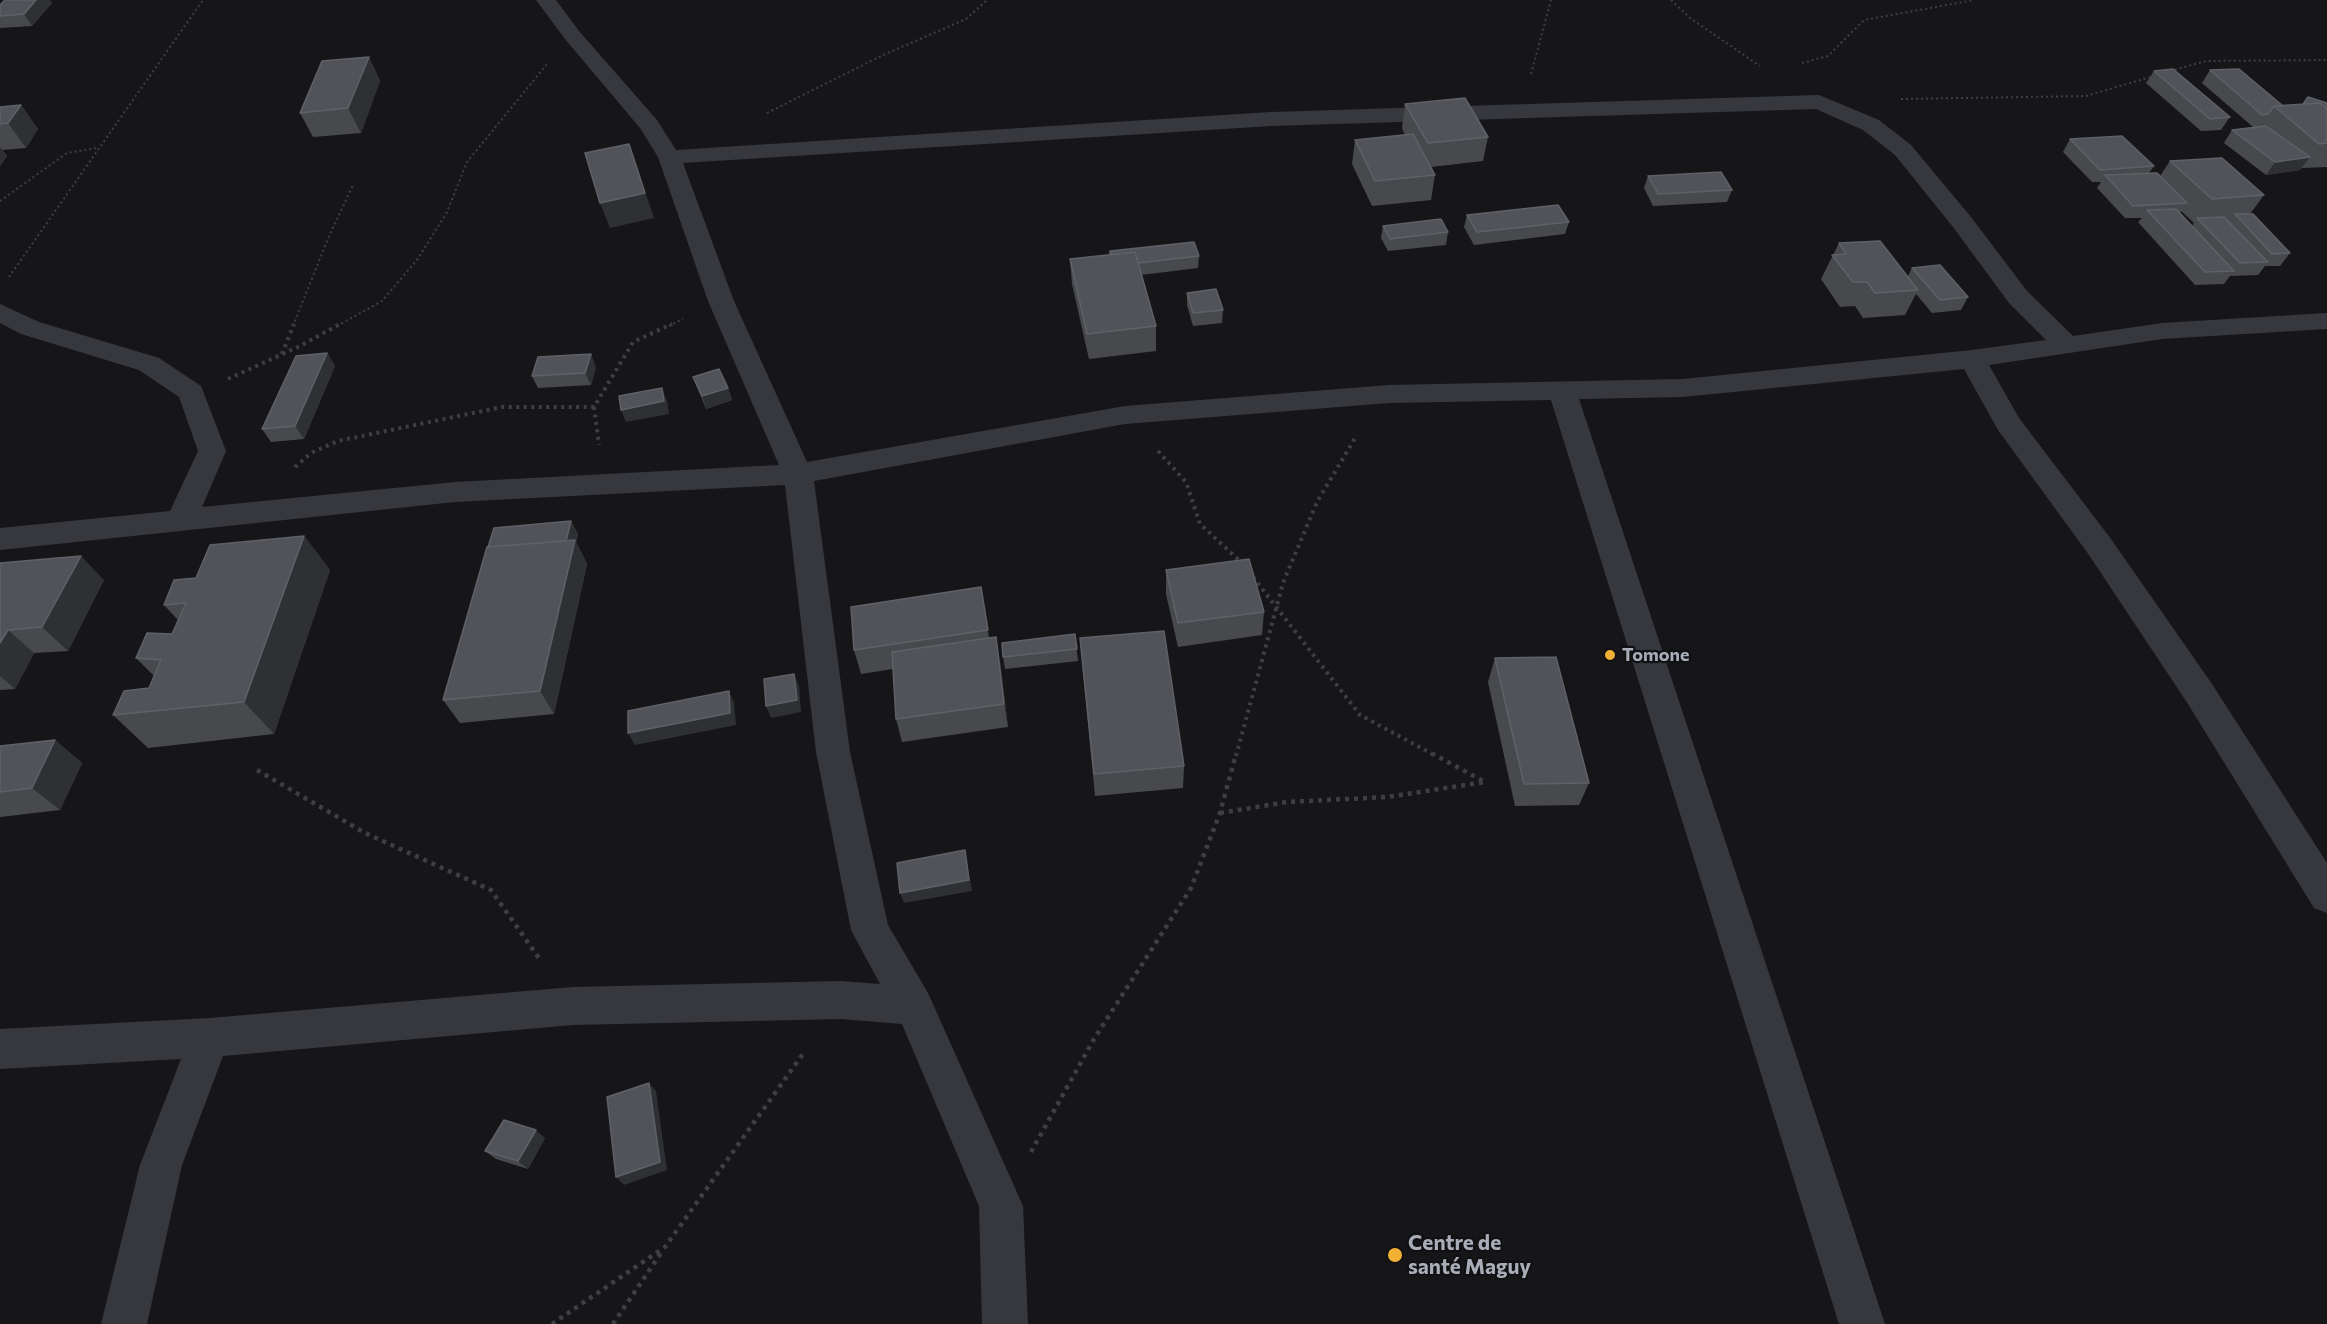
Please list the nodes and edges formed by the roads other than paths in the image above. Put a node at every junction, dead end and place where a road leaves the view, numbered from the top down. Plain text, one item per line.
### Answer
1 (546, 0) edge
2 (669, 157) junction
3 (0, 312) edge
4 (2327, 321) edge
5 (2068, 346) junction
6 (1972, 359) junction
7 (1562, 390) junction
8 (798, 474) junction
9 (181, 520) junction
10 (0, 539) edge
11 (2327, 896) edge
12 (914, 1006) junction
13 (210, 1038) junction
14 (0, 1049) edge
15 (124, 1324) edge
16 (1005, 1324) edge
17 (1862, 1324) edge

1 - 2 street
2 - 5 street
2 - 8 street
3 - 9 street
4 - 5 street
5 - 6 street
6 - 7 street
6 - 11 street
7 - 8 street
7 - 17 street
8 - 9 street
8 - 12 street
9 - 10 street
12 - 13 street
12 - 16 street
13 - 14 street
13 - 15 street

